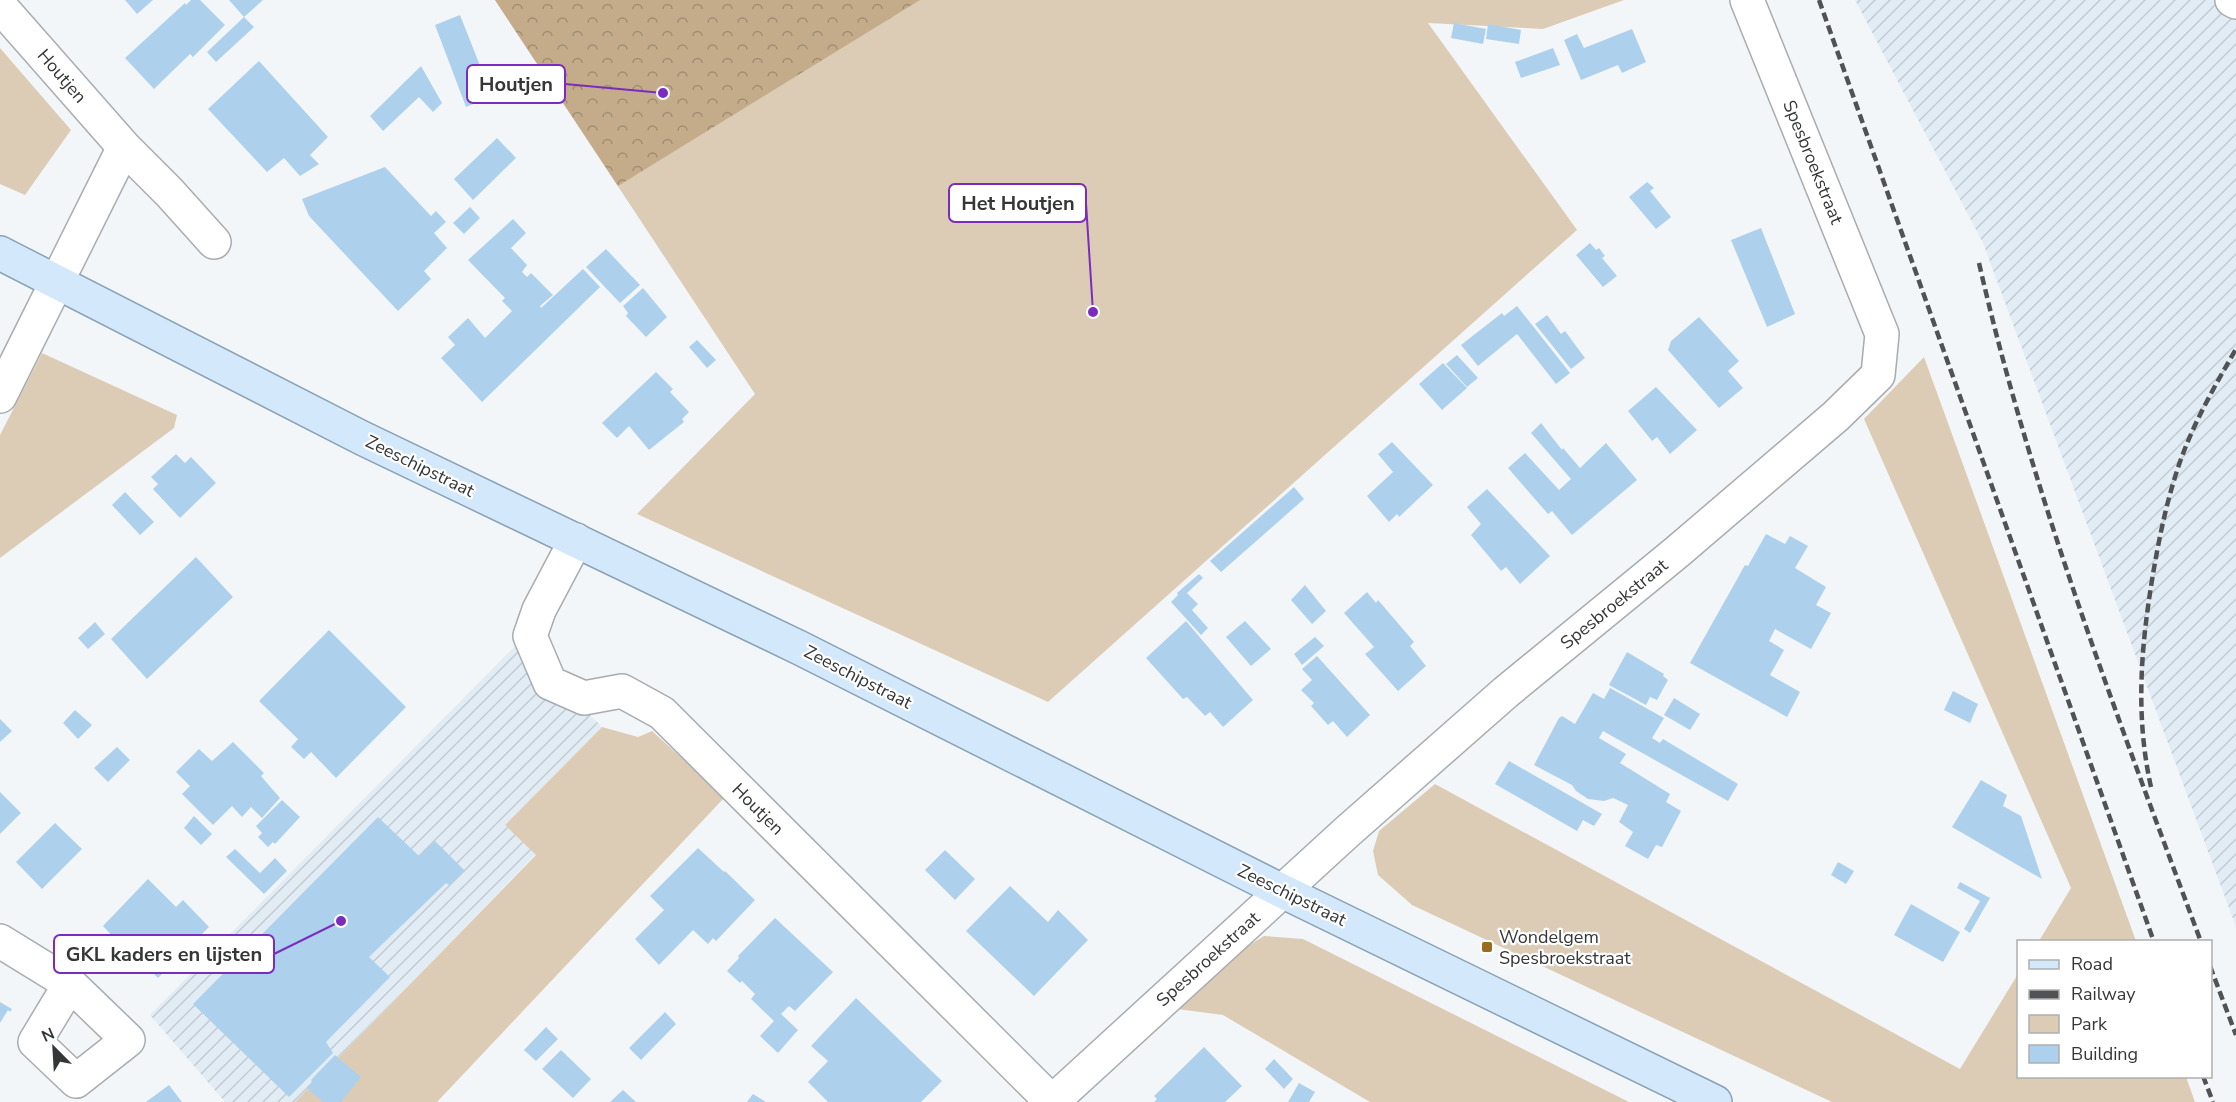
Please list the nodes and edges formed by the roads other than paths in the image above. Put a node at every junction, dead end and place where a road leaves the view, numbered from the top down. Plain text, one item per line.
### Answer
1 (1747, 0) edge
2 (0, 6) edge
3 (124, 147) junction
4 (214, 242) dead end
5 (0, 253) edge
6 (58, 282) junction
7 (0, 396) edge
8 (576, 540) junction
9 (1282, 891) junction
10 (0, 941) edge
11 (70, 984) dead end
12 (1052, 1102) edge
13 (1715, 1102) edge

1 - 9 street, Spesbroekstraat
2 - 3 street, Houtjen
3 - 4 street, Houtjen
3 - 6 street
5 - 6 main road, Zeeschipstraat
6 - 7 street
6 - 8 main road, Zeeschipstraat
8 - 9 main road, Zeeschipstraat
8 - 12 street, Houtjen
9 - 12 street, Spesbroekstraat
9 - 13 main road, Zeeschipstraat
10 - 11 street

